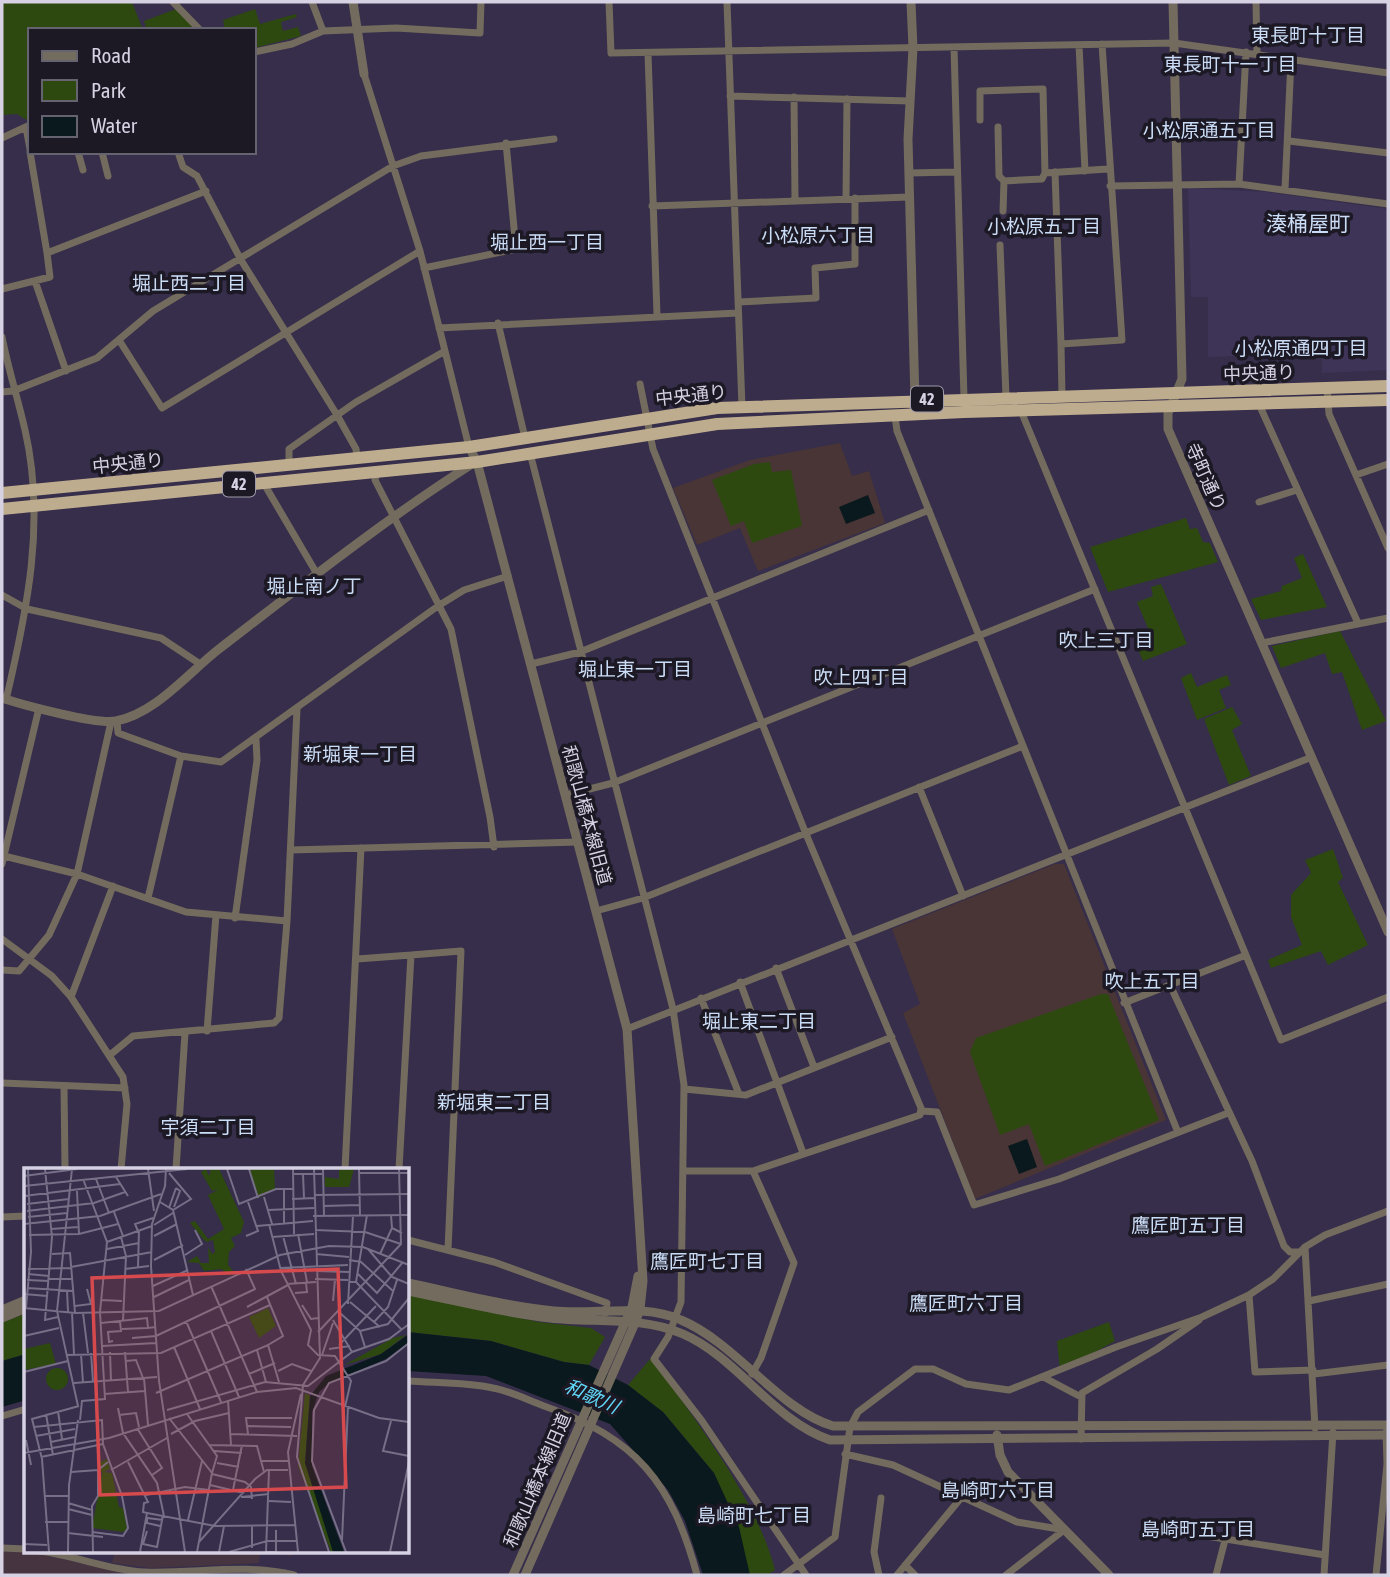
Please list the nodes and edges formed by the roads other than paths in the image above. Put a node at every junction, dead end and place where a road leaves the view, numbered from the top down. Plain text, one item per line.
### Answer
1 (173, 2) edge
2 (312, 2) edge
3 (353, 2) edge
4 (481, 2) edge
5 (608, 2) edge
6 (727, 2) edge
7 (911, 2) edge
8 (1173, 2) edge
9 (1256, 2) edge
10 (198, 28) edge
11 (357, 29) junction
12 (323, 31) junction
13 (1174, 43) junction
14 (1102, 44) junction
15 (1079, 45) junction
16 (954, 47) junction
17 (913, 48) junction
18 (729, 51) junction
19 (256, 52) edge
20 (1247, 52) junction
21 (648, 53) junction
22 (1256, 54) junction
23 (1292, 61) junction
24 (1388, 73) edge
25 (364, 74) joint
26 (730, 96) junction
27 (794, 97) junction
28 (848, 99) junction
29 (911, 102) junction
30 (981, 120) dead end
31 (28, 126) edge
32 (998, 127) dead end
33 (2, 138) edge
34 (554, 139) dead end
35 (1289, 141) junction
36 (506, 143) junction
37 (1388, 153) edge
38 (30, 154) edge
39 (79, 154) edge
40 (102, 154) edge
41 (179, 154) edge
42 (393, 166) junction
43 (1108, 169) junction
44 (83, 170) dead end
45 (1085, 171) junction
46 (956, 172) junction
47 (1055, 172) junction
48 (909, 173) junction
49 (1045, 173) junction
50 (108, 176) dead end
51 (1004, 181) junction
52 (1178, 183) junction
53 (1239, 184) junction
54 (1110, 186) junction
55 (1285, 189) junction
56 (206, 191) junction
57 (909, 197) junction
58 (851, 198) junction
59 (795, 200) junction
60 (733, 202) junction
61 (1388, 204) edge
62 (652, 206) junction
63 (1003, 211) dead end
64 (1000, 245) dead end
65 (420, 251) junction
66 (47, 253) junction
67 (240, 260) junction
68 (424, 268) junction
69 (35, 281) junction
70 (2, 289) edge
71 (739, 303) junction
72 (738, 313) junction
73 (657, 315) junction
74 (498, 323) junction
75 (439, 328) junction
76 (286, 332) junction
77 (2, 337) edge
78 (120, 340) junction
79 (1061, 344) junction
80 (445, 351) junction
81 (66, 372) junction
82 (640, 384) dead end
83 (1388, 386) edge
84 (13, 391) junction
85 (2, 392) edge
86 (1178, 392) junction
87 (1327, 395) junction
88 (1006, 397) junction
89 (1062, 397) junction
90 (1257, 397) junction
91 (964, 398) junction
92 (915, 400) junction
93 (1388, 400) edge
94 (1173, 406) junction
95 (742, 407) junction
96 (1021, 411) junction
97 (337, 415) junction
98 (895, 416) junction
99 (647, 418) junction
100 (650, 433) junction
101 (525, 438) junction
102 (470, 447) junction
103 (530, 453) junction
104 (357, 457) junction
105 (477, 462) junction
106 (289, 464) junction
107 (1388, 464) edge
108 (377, 470) junction
109 (1356, 475) junction
110 (263, 482) junction
111 (32, 490) junction
112 (1297, 490) junction
113 (2, 493) edge
114 (1259, 502) dead end
115 (33, 506) junction
116 (2, 509) edge
117 (929, 510) junction
118 (393, 516) junction
119 (1388, 548) edge
120 (317, 574) junction
121 (508, 576) junction
122 (1095, 589) junction
123 (2, 595) edge
124 (714, 598) junction
125 (438, 606) junction
126 (27, 610) junction
127 (1388, 618) edge
128 (1358, 623) junction
129 (979, 636) junction
130 (1262, 643) junction
131 (580, 652) junction
132 (200, 664) junction
133 (531, 664) junction
134 (4, 699) edge
135 (39, 708) junction
136 (297, 709) junction
137 (114, 722) junction
138 (763, 724) junction
139 (256, 739) junction
140 (1023, 746) junction
141 (181, 756) junction
142 (1312, 757) junction
143 (614, 783) junction
144 (919, 787) junction
145 (566, 795) junction
146 (1183, 808) junction
147 (806, 834) junction
148 (578, 842) junction
149 (494, 846) junction
150 (361, 848) junction
151 (291, 850) junction
152 (1065, 854) junction
153 (3, 860) edge
154 (77, 874) junction
155 (113, 886) junction
156 (963, 895) junction
157 (148, 898) junction
158 (643, 898) junction
159 (596, 911) junction
160 (216, 915) junction
161 (235, 918) junction
162 (288, 920) junction
163 (1388, 932) edge
164 (2, 939) edge
165 (851, 939) junction
166 (411, 955) junction
167 (1246, 955) junction
168 (28, 958) junction
169 (357, 960) junction
170 (776, 968) junction
171 (2, 970) edge
172 (740, 982) junction
173 (1170, 985) junction
174 (71, 997) junction
175 (1388, 997) edge
176 (701, 998) junction
177 (1124, 1003) junction
178 (673, 1009) junction
179 (627, 1029) junction
180 (207, 1031) junction
181 (185, 1033) junction
182 (892, 1037) junction
183 (110, 1055) junction
184 (814, 1068) junction
185 (777, 1081) junction
186 (2, 1083) edge
187 (64, 1086) junction
188 (125, 1088) junction
189 (684, 1089) junction
190 (739, 1094) junction
191 (921, 1111) junction
192 (1228, 1113) junction
193 (1177, 1130) junction
194 (803, 1153) junction
195 (65, 1168) edge
196 (121, 1168) edge
197 (176, 1168) edge
198 (345, 1168) edge
199 (399, 1168) edge
200 (683, 1171) junction
201 (753, 1171) junction
202 (1388, 1211) edge
203 (24, 1216) edge
204 (2, 1217) edge
205 (410, 1240) edge
206 (1302, 1249) junction
207 (448, 1250) junction
208 (410, 1283) edge
209 (1388, 1284) edge
210 (410, 1290) edge
211 (1249, 1295) junction
212 (24, 1301) edge
213 (1308, 1301) junction
214 (24, 1309) edge
215 (2, 1310) edge
216 (634, 1312) junction
217 (604, 1313) junction
218 (1202, 1317) junction
219 (2, 1318) edge
220 (676, 1318) junction
221 (625, 1323) junction
222 (635, 1323) junction
223 (671, 1329) junction
224 (621, 1341) junction
225 (1388, 1365) edge
226 (754, 1371) junction
227 (1313, 1372) junction
228 (1045, 1378) junction
229 (410, 1381) edge
230 (747, 1381) junction
231 (1081, 1397) junction
232 (24, 1410) edge
233 (2, 1416) edge
234 (581, 1418) junction
235 (592, 1423) junction
236 (1387, 1424) edge
237 (1081, 1425) junction
238 (1315, 1425) junction
239 (1333, 1425) junction
240 (850, 1427) junction
241 (997, 1427) junction
242 (1333, 1435) junction
243 (1387, 1435) edge
244 (1315, 1436) junction
245 (997, 1438) junction
246 (1081, 1439) junction
247 (846, 1441) junction
248 (845, 1454) junction
249 (881, 1498) dead end
250 (961, 1498) junction
251 (1065, 1530) junction
252 (1188, 1533) dead end
253 (1225, 1540) junction
254 (2, 1548) edge
255 (24, 1549) edge
256 (43, 1552) edge
257 (1325, 1555) junction
258 (798, 1565) junction
259 (905, 1565) junction
260 (294, 1575) edge
261 (513, 1575) edge
262 (525, 1575) edge
263 (697, 1575) edge
264 (784, 1575) edge
265 (806, 1575) edge
266 (879, 1575) edge
267 (897, 1575) edge
268 (915, 1575) edge
269 (1006, 1575) edge
270 (1109, 1575) edge
271 (1216, 1575) edge
272 (1324, 1575) edge
273 (1376, 1575) edge

1 - 10 street
2 - 12 street
3 - 11 street
4 - 11 street
5 - 21 street
6 - 18 street
7 - 17 street
8 - 13 street, 寺町通り
9 - 22 street
11 - 12 street
11 - 25 street
12 - 19 street
13 - 14 street
13 - 20 street
13 - 52 street, 寺町通り
14 - 15 street
14 - 43 street
15 - 16 street
15 - 45 street
16 - 17 street
16 - 46 street
17 - 18 street
17 - 29 street
18 - 21 street
18 - 26 street
20 - 22 street
20 - 53 street
21 - 62 street
22 - 23 street
23 - 24 street
23 - 35 street
25 - 42 street
26 - 27 street
26 - 60 street
27 - 28 street
27 - 59 street
28 - 29 street
28 - 58 street
29 - 48 street
30 - 49 street
31 - 33 street
32 - 51 street
34 - 36 street
35 - 37 street
35 - 55 street
36 - 42 street
36 - 68 street
38 - 66 street
39 - 44 street
40 - 50 street
41 - 56 street
42 - 65 street
42 - 67 street
43 - 45 street
43 - 54 street
45 - 47 street
46 - 48 street
46 - 91 street
47 - 49 street
47 - 79 street
48 - 57 street
49 - 51 street
51 - 63 street
52 - 53 street
52 - 54 street
52 - 86 street, 寺町通り
53 - 55 street
54 - 79 street
55 - 61 street
56 - 66 street
56 - 67 street
57 - 58 street
57 - 92 street
58 - 59 street
58 - 71 street
59 - 60 street
60 - 62 street
60 - 71 street
62 - 73 street
64 - 88 street
65 - 68 street
65 - 76 street
66 - 69 street
67 - 76 street
67 - 78 street
68 - 75 street
69 - 70 street
69 - 81 street
71 - 72 street
72 - 73 street
72 - 95 street
73 - 74 street
74 - 75 street
74 - 101 street
75 - 80 street
76 - 78 street
76 - 97 street
77 - 84 street
78 - 81 street
79 - 89 street
80 - 97 street
80 - 102 street
81 - 84 street
82 - 99 street
83 - 87 highway, 中央通り / 42
84 - 85 street
84 - 111 street
86 - 89 highway, 中央通り / 42
86 - 90 highway, 中央通り / 42
86 - 94 street, 寺町通り
87 - 90 highway, 中央通り / 42
87 - 93 highway, 中央通り / 42
87 - 109 street
88 - 89 highway, 中央通り / 42
88 - 91 highway, 中央通り / 42
88 - 96 street
90 - 94 highway, 中央通り / 42
90 - 112 street
91 - 92 highway, 中央通り / 42
92 - 95 highway, 中央通り / 42
92 - 98 street
94 - 96 highway, 中央通り / 42
94 - 130 street, 寺町通り
95 - 99 highway, 中央通り / 42
96 - 98 highway, 中央通り / 42
96 - 122 street
97 - 104 street
97 - 106 street
98 - 100 highway, 中央通り / 42
98 - 117 street
99 - 100 street
99 - 101 highway, 中央通り / 42
100 - 103 highway, 中央通り / 42
100 - 124 street
101 - 102 highway, 中央通り / 42
102 - 104 highway, 中央通り / 42
102 - 105 street, 和歌山橋本線旧道
103 - 105 highway, 中央通り / 42
103 - 131 street
104 - 106 highway, 中央通り / 42
105 - 108 highway, 中央通り / 42
105 - 118 street
105 - 121 street, 和歌山橋本線旧道
106 - 111 highway, 中央通り / 42
107 - 109 street
108 - 110 highway, 中央通り / 42
108 - 118 street
109 - 119 street
110 - 115 highway, 中央通り / 42
110 - 120 street
111 - 113 highway, 中央通り / 42
111 - 115 street
112 - 114 street
112 - 128 street
115 - 116 highway, 中央通り / 42
115 - 126 street
117 - 124 street
117 - 129 street
118 - 120 street
118 - 125 street
120 - 132 street
121 - 125 street
121 - 133 street, 和歌山橋本線旧道
122 - 129 street
122 - 146 street
123 - 126 street
124 - 131 street
124 - 138 street
125 - 136 street
125 - 149 street
126 - 132 street
126 - 134 street
127 - 128 street
128 - 130 street
129 - 138 street
129 - 140 street
130 - 142 street, 寺町通り
131 - 133 street
131 - 143 street
132 - 137 street
133 - 145 street, 和歌山橋本線旧道
134 - 135 street
135 - 137 street
135 - 153 street
136 - 139 street
136 - 151 street
137 - 141 street
137 - 154 street
138 - 143 street
138 - 147 street
139 - 141 street
139 - 161 street
140 - 144 street
140 - 152 street
141 - 157 street
142 - 146 street
142 - 163 street, 寺町通り
143 - 145 street
143 - 158 street
144 - 147 street
144 - 156 street
145 - 148 street, 和歌山橋本線旧道
146 - 152 street
146 - 167 street
147 - 158 street
147 - 165 street
148 - 149 street
148 - 159 street, 和歌山橋本線旧道
149 - 150 street
150 - 151 street
150 - 169 street
151 - 162 street
152 - 156 street
152 - 177 street
153 - 154 street
154 - 155 street
154 - 168 street
155 - 157 street
155 - 174 street
156 - 165 street
157 - 160 street
158 - 159 street
158 - 178 street
159 - 179 street, 和歌山橋本線旧道
160 - 161 street
160 - 180 street
161 - 162 street
162 - 180 street
164 - 168 street
165 - 170 street
165 - 182 street
166 - 169 street
166 - 199 street
166 - 207 street
167 - 173 street
167 - 175 street
168 - 171 street
168 - 174 street
169 - 198 street
170 - 172 street
170 - 184 street
172 - 176 street
172 - 185 street
173 - 177 street
173 - 192 street
174 - 183 street
176 - 178 street
176 - 190 street
177 - 193 street
178 - 179 street
178 - 189 street
179 - 216 street, 和歌山橋本線旧道
180 - 181 street
181 - 183 street
181 - 197 street
182 - 184 street
182 - 191 street
183 - 188 street
184 - 185 street
185 - 190 street
185 - 194 street
186 - 187 street
187 - 188 street
187 - 195 street
188 - 196 street
189 - 190 street
189 - 200 street
191 - 193 street
191 - 194 street
192 - 193 street
192 - 206 street
194 - 201 street
200 - 201 street
200 - 220 street
201 - 226 street
202 - 206 street
203 - 204 street
205 - 207 street
206 - 211 street
206 - 213 street
207 - 217 street
208 - 217 street
209 - 213 street
210 - 221 street
211 - 218 street
211 - 227 street
212 - 215 street
213 - 227 street
214 - 219 street
216 - 217 street
216 - 220 street
216 - 221 street, 和歌山橋本線旧道
216 - 222 street, 和歌山橋本線旧道
218 - 228 street
218 - 231 street
220 - 223 street
220 - 226 street
221 - 222 street
221 - 224 street, 和歌山橋本線旧道
222 - 223 street
222 - 224 street, 和歌山橋本線旧道
223 - 230 street
223 - 258 street
224 - 234 street, 和歌山橋本線旧道
224 - 235 street, 和歌山橋本線旧道
225 - 227 street
226 - 230 street
226 - 240 street
227 - 238 street
228 - 231 street
228 - 240 street
229 - 234 street
230 - 247 street
231 - 237 street
232 - 233 street
234 - 235 street
234 - 261 street, 和歌山橋本線旧道
235 - 262 street, 和歌山橋本線旧道
235 - 263 street
236 - 239 street
236 - 243 street
237 - 238 street
237 - 241 street
237 - 246 street
238 - 239 street
238 - 244 street
239 - 242 street
240 - 241 street
240 - 247 street
241 - 245 street
242 - 243 street
242 - 244 street
242 - 257 street
243 - 273 street
244 - 246 street
245 - 246 street
245 - 247 street
245 - 251 street
247 - 248 street
248 - 250 street
248 - 258 street
249 - 266 street
250 - 251 street
250 - 259 street
251 - 269 street
251 - 270 street
252 - 253 street
253 - 257 street
253 - 271 street
254 - 255 street
256 - 260 street
257 - 272 street
258 - 264 street
258 - 265 street
259 - 267 street
259 - 268 street

